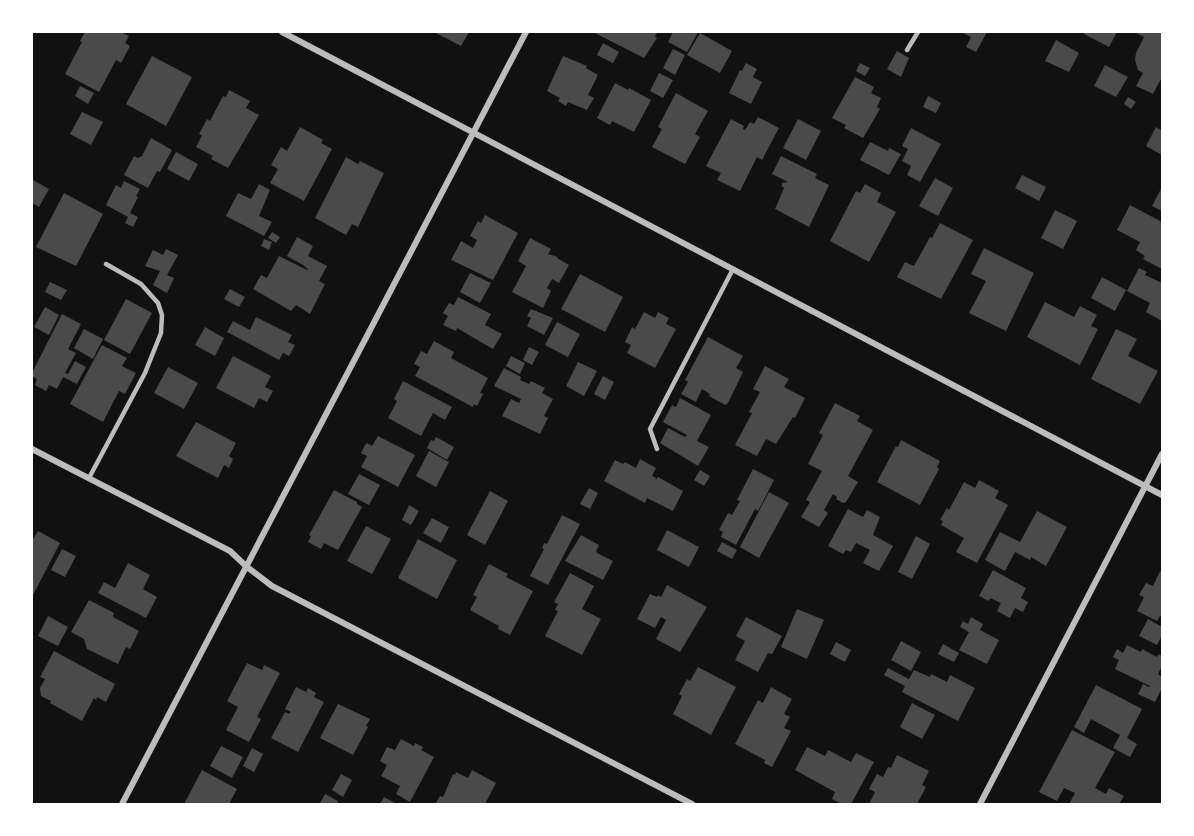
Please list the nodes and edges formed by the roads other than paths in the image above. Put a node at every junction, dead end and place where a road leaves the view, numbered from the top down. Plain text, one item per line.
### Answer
1 (282, 32) edge
2 (526, 32) edge
3 (918, 32) edge
4 (907, 50) dead end
5 (474, 132) junction
6 (106, 264) dead end
7 (733, 269) junction
8 (32, 448) edge
9 (657, 449) dead end
10 (1162, 454) edge
11 (89, 478) junction
12 (1146, 486) junction
13 (1162, 495) edge
14 (247, 567) junction
15 (122, 804) edge
16 (692, 804) edge
17 (980, 804) edge

1 - 5 street
2 - 5 street
3 - 4 lane
5 - 7 street
5 - 14 street
6 - 11 lane
7 - 9 lane
7 - 12 street
8 - 11 street
10 - 12 street
11 - 14 street
12 - 13 street
12 - 17 street
14 - 15 street
14 - 16 street

